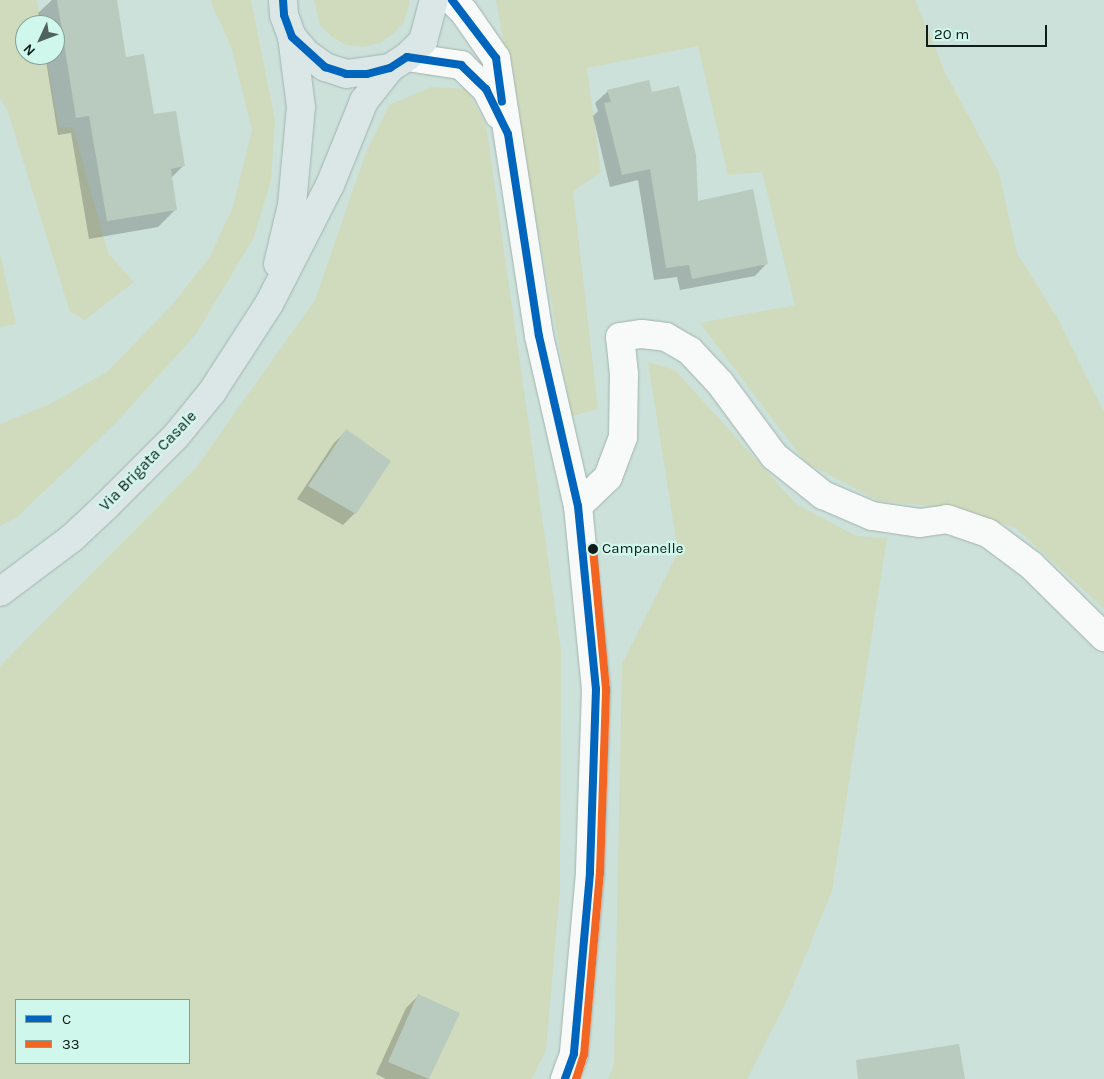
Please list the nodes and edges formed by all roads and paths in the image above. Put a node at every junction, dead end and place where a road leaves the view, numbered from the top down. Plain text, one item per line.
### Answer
1 (283, 0) edge
2 (434, 0) edge
3 (452, 0) edge
4 (292, 37) junction
5 (399, 63) junction
6 (508, 134) junction
7 (269, 304) junction
8 (578, 506) junction
9 (0, 592) edge
10 (1104, 637) edge
11 (565, 1079) edge

1 - 4 main road, Via Brigata Casale
2 - 5 main road, Via Brigata Casale
3 - 6 street
4 - 5 main road, Via Brigata Casale
4 - 7 main road, Via Brigata Casale
5 - 6 street
5 - 7 main road, Via Brigata Casale
6 - 8 street
7 - 9 main road, Via Brigata Casale
8 - 10 street
8 - 11 street

